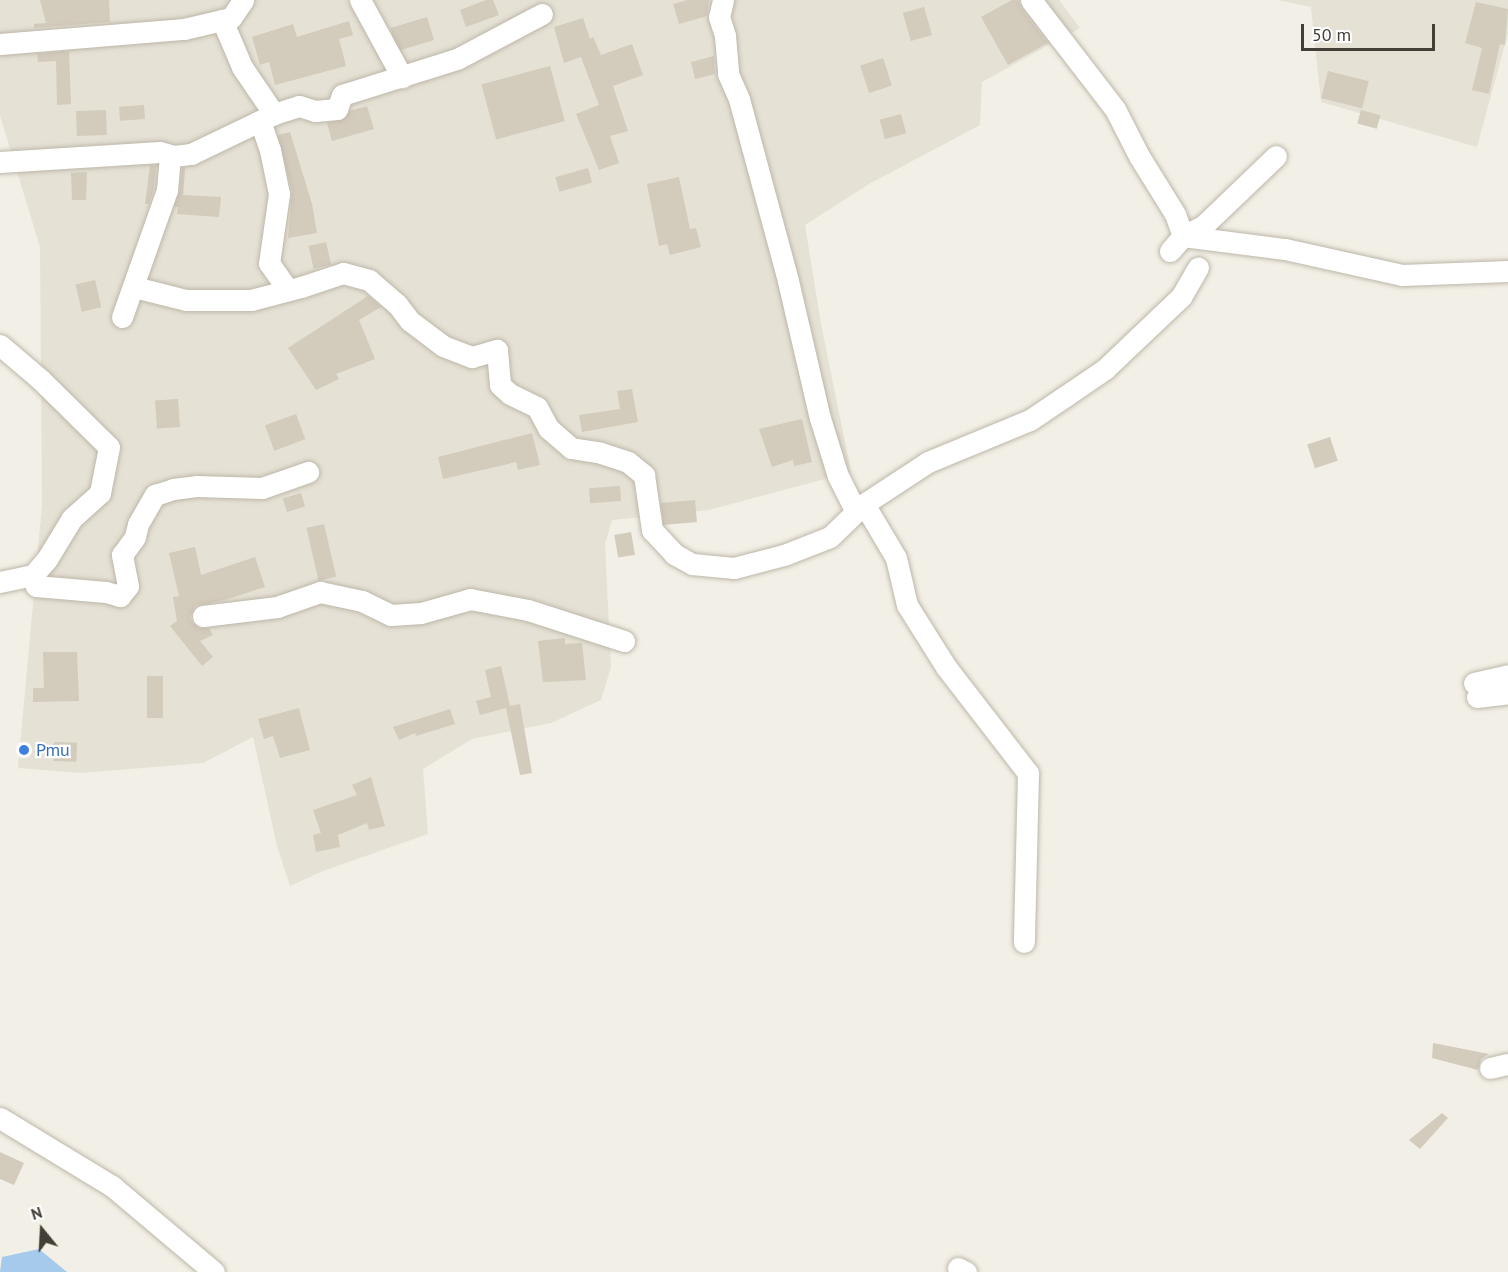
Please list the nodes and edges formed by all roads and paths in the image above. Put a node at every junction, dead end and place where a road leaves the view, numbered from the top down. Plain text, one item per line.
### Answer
1 (243, 0) edge
2 (360, 0) edge
3 (723, 0) edge
4 (1031, 0) edge
5 (539, 10) edge
6 (222, 20) junction
7 (0, 44) edge
8 (402, 77) junction
9 (267, 118) junction
10 (170, 155) junction
11 (1276, 156) dead end
12 (0, 162) edge
13 (1176, 244) junction
14 (1198, 268) dead end
15 (1508, 271) edge
16 (134, 287) junction
17 (288, 291) junction
18 (122, 317) dead end
19 (0, 345) edge
20 (308, 472) dead end
21 (860, 508) junction
22 (33, 575) junction
23 (0, 582) edge
24 (203, 616) dead end
25 (624, 641) dead end
26 (1508, 675) edge
27 (1508, 693) edge
28 (1024, 942) dead end
29 (0, 1118) edge
30 (213, 1272) edge

1 - 6 street
2 - 8 street
3 - 21 street
4 - 13 street
5 - 8 street
6 - 7 street
6 - 9 street
8 - 9 street
9 - 10 street
9 - 17 street
10 - 12 street
10 - 16 street
11 - 13 street
13 - 15 street
14 - 21 street
16 - 17 street
16 - 18 street
17 - 21 street
19 - 22 street
20 - 22 street
21 - 28 street
22 - 23 street
24 - 25 street
26 - 27 street
29 - 30 street

